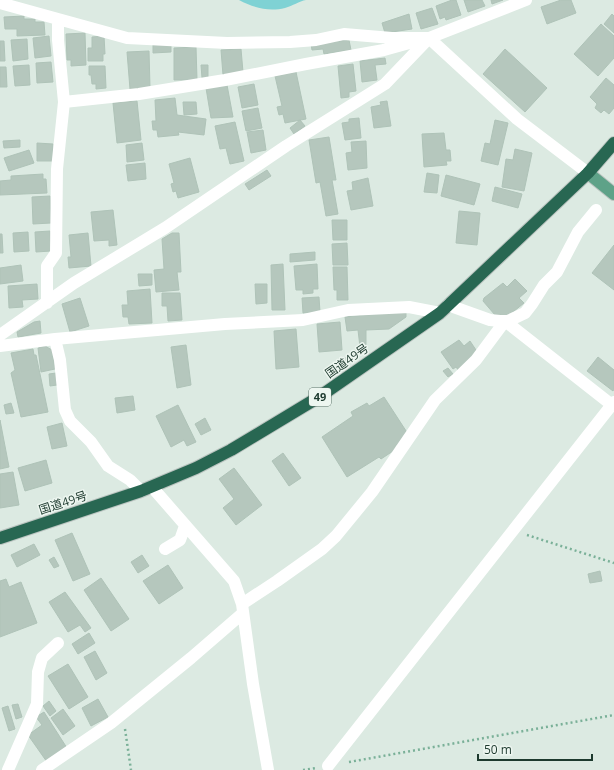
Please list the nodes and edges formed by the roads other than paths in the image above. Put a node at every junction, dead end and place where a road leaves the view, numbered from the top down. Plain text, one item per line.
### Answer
1 (526, 0) edge
2 (0, 3) edge
3 (58, 19) junction
4 (429, 38) junction
5 (64, 102) junction
6 (614, 143) edge
7 (588, 173) junction
8 (614, 194) edge
9 (596, 210) dead end
10 (47, 303) junction
11 (444, 309) junction
12 (505, 321) junction
13 (0, 335) edge
14 (55, 339) junction
15 (0, 346) edge
16 (613, 403) edge
17 (146, 489) junction
18 (185, 526) junction
19 (0, 538) edge
20 (165, 549) dead end
21 (242, 608) junction
22 (58, 643) dead end
23 (328, 766) road end
24 (8, 770) edge
25 (42, 770) edge
26 (268, 770) edge

1 - 4 street
2 - 3 street
3 - 4 street
3 - 5 street
4 - 5 street
4 - 7 street
4 - 10 street
5 - 10 street
6 - 7 highway, 国道49号 / 49
7 - 8 main road
7 - 11 highway, 国道49号 / 49
9 - 12 street
10 - 13 street
11 - 12 street
11 - 14 street
11 - 17 highway, 国道49号 / 49
12 - 16 street
12 - 21 street
14 - 15 street
14 - 17 street
16 - 23 street
17 - 18 street
17 - 19 highway, 国道49号 / 49
18 - 20 street
18 - 21 street
21 - 25 street
21 - 26 street
22 - 24 street

